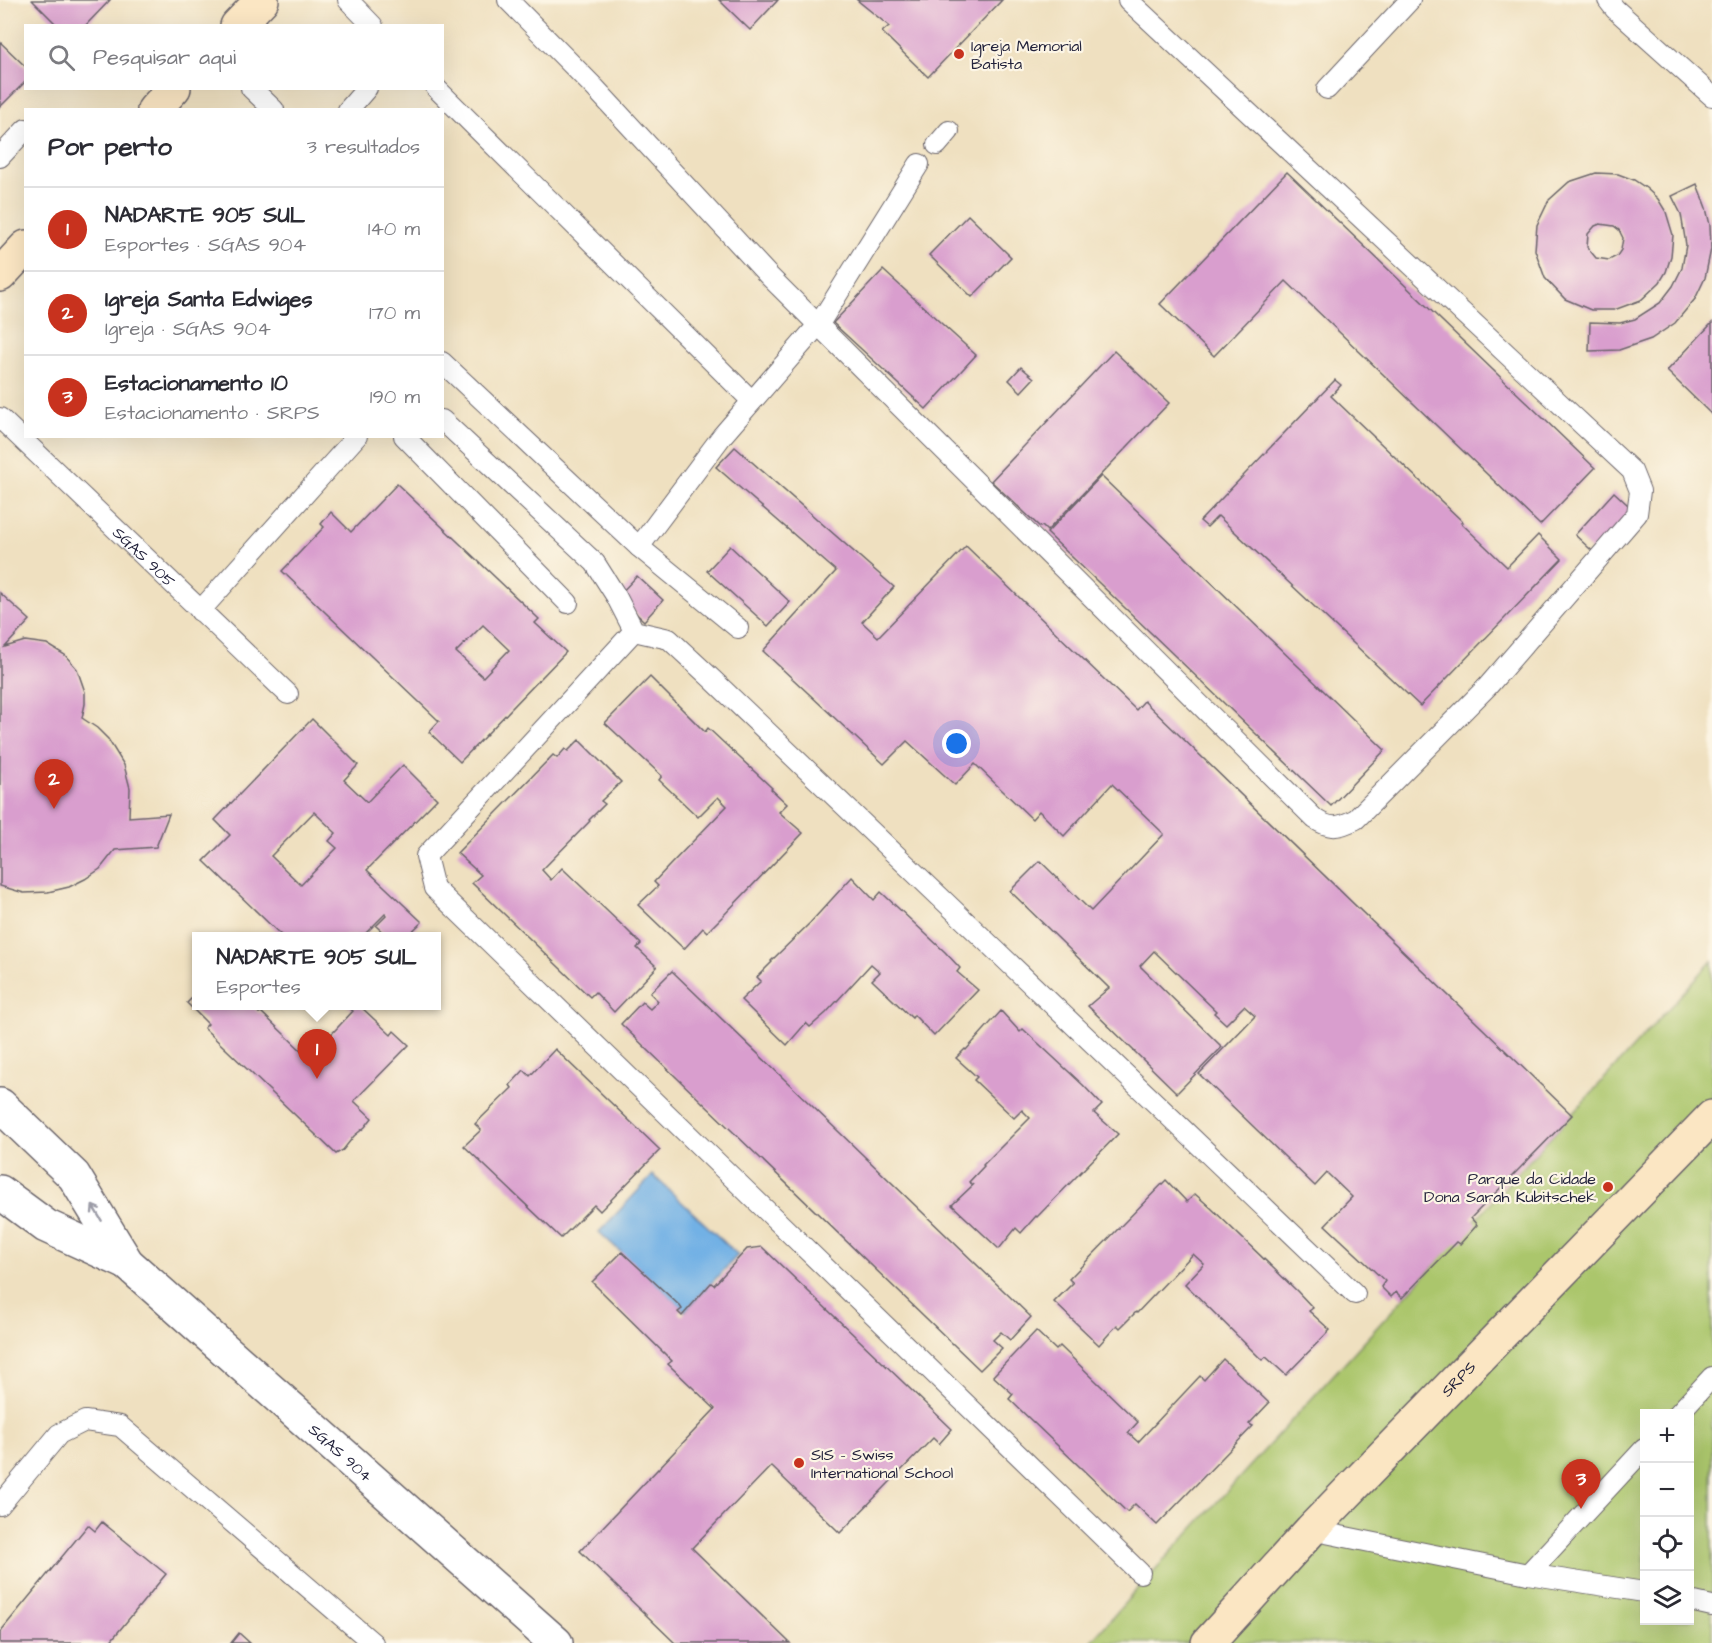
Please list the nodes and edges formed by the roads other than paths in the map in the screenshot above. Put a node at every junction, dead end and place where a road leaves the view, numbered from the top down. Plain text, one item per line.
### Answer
1 (262, 0) edge
2 (348, 0) edge
3 (508, 0) edge
4 (1128, 0) edge
5 (1410, 0) edge
6 (1608, 0) edge
7 (239, 24) edge
8 (372, 24) edge
9 (1327, 89) dead end
10 (253, 90) edge
11 (365, 90) edge
12 (438, 90) edge
13 (1712, 96) edge
14 (272, 108) edge
15 (350, 108) edge
16 (24, 131) edge
17 (0, 157) edge
18 (919, 164) dead end
19 (24, 249) edge
20 (0, 275) edge
21 (819, 324) junction
22 (444, 364) edge
23 (752, 401) junction
24 (0, 418) edge
25 (444, 422) edge
26 (355, 438) edge
27 (406, 438) edge
28 (639, 547) junction
29 (568, 603) dead end
30 (200, 611) junction
31 (738, 628) dead end
32 (634, 631) junction
33 (288, 694) dead end
34 (0, 1105) edge
35 (1712, 1117) edge
36 (0, 1192) edge
37 (127, 1263) junction
38 (1355, 1294) dead end
39 (1712, 1377) edge
40 (1682, 1409) edge
41 (1640, 1453) edge
42 (0, 1505) edge
43 (1311, 1530) junction
44 (1140, 1573) dead end
45 (1528, 1575) junction
46 (1640, 1591) edge
47 (1694, 1603) edge
48 (1712, 1606) edge
49 (373, 1643) edge
50 (556, 1643) edge
51 (1208, 1643) edge

1 - 7 main road
2 - 8 lane
3 - 21 lane
4 - 21 lane
5 - 9 lane
6 - 13 lane
10 - 14 lane
11 - 15 lane
12 - 23 lane
16 - 17 lane
18 - 21 lane
19 - 20 main road
21 - 23 lane
22 - 28 lane
23 - 28 lane
24 - 30 lane, SGAS 905
25 - 32 lane
26 - 30 lane
27 - 29 lane
28 - 31 lane
30 - 33 lane, SGAS 905
32 - 38 lane
32 - 44 lane
37 -> 34 street, SGAS 904
35 - 43 main road, SRPS
36 - 37 street, SGAS 904
37 - 50 street, SGAS 904
39 - 40 lane
41 - 45 lane
42 - 49 lane
43 - 45 lane
43 - 51 main road, SRPS
45 - 46 lane
47 - 48 lane

